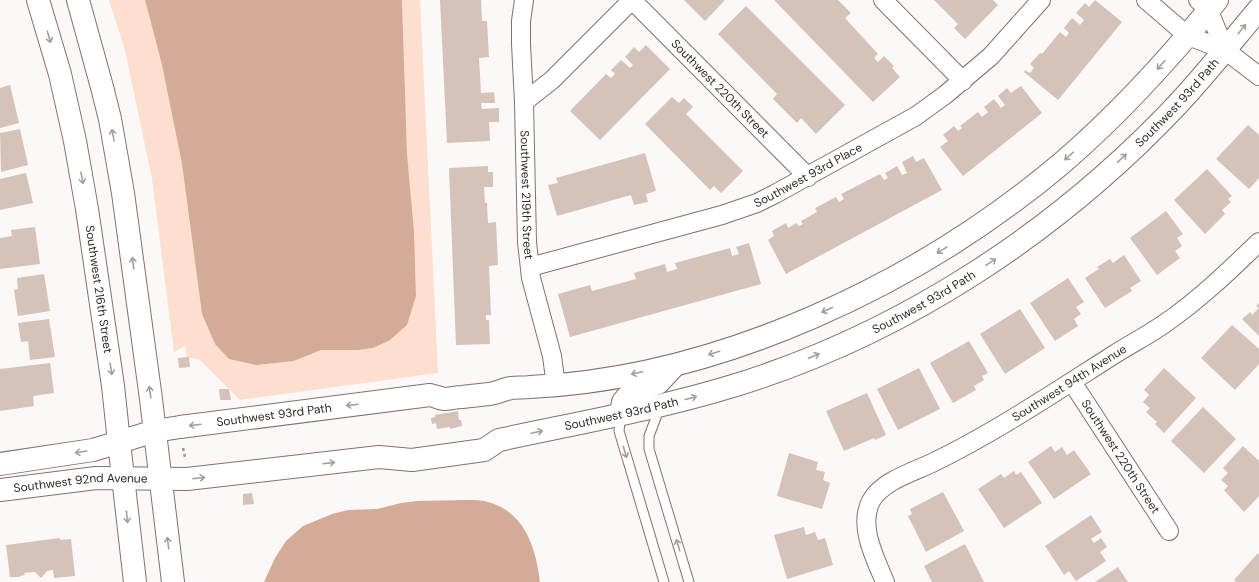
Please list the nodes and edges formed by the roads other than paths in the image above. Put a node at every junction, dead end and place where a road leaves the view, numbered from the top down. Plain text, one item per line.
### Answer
1 (38, 0) edge
2 (78, 0) edge
3 (524, 0) edge
4 (632, 0) edge
5 (883, 0) edge
6 (1041, 0) edge
7 (1146, 0) edge
8 (1208, 4) edge
9 (1259, 9) edge
10 (1188, 36) junction
11 (1226, 50) junction
12 (1259, 76) edge
13 (963, 81) junction
14 (524, 102) junction
15 (808, 177) junction
16 (1259, 242) edge
17 (530, 267) junction
18 (676, 365) junction
19 (1072, 382) junction
20 (556, 386) junction
21 (661, 406) junction
22 (621, 414) junction
23 (155, 431) junction
24 (119, 442) junction
25 (0, 464) edge
26 (123, 478) junction
27 (160, 480) junction
28 (0, 490) edge
29 (1169, 531) dead end
30 (135, 582) edge
31 (173, 582) edge
32 (664, 582) edge
33 (689, 582) edge
34 (885, 582) edge

1 -> 24 street, Southwest 216th Street
23 -> 2 street
3 - 14 street, Southwest 219th Street
4 - 14 street
4 - 15 street, Southwest 220th Street
5 - 13 street
6 - 13 street, Southwest 93rd Place
7 - 10 street
8 - 10 street, Southwest 93rd Path
8 - 11 street
11 -> 9 street, Southwest 93rd Path
10 - 11 street
10 -> 18 street, Southwest 93rd Path
11 - 12 street
21 -> 11 street, Southwest 93rd Path
13 - 15 street, Southwest 93rd Place
14 - 17 street, Southwest 219th Street
15 - 17 street, Southwest 93rd Place
16 - 19 street, Southwest 94th Avenue
17 - 20 street, Southwest 219th Street
18 -> 20 street, Southwest 93rd Path
18 - 22 street
19 - 29 street, Southwest 220th Street
19 - 34 street, Southwest 94th Avenue
20 -> 23 street, Southwest 93rd Path
21 - 22 street, Southwest 93rd Path
33 -> 21 lane
27 -> 22 street, Southwest 93rd Path
22 -> 32 lane
23 - 24 street, Southwest 93rd Path
23 - 27 street
24 -> 25 street
24 - 26 street, Southwest 216th Street
26 - 27 street, Southwest 92nd Avenue
26 - 28 street, Southwest 92nd Avenue
26 -> 30 street, Southwest 216th Street
31 -> 27 street

